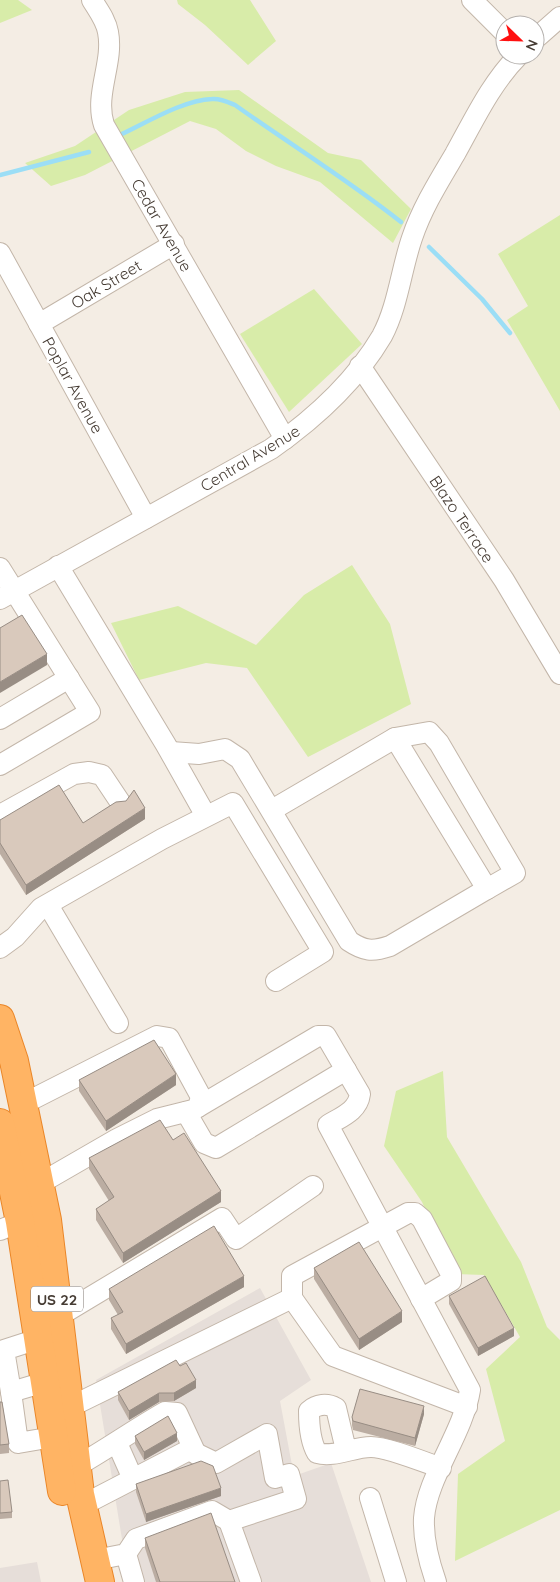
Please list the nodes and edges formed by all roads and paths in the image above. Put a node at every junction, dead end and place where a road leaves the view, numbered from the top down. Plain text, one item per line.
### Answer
1 (92, 0) edge
2 (472, 0) edge
3 (560, 17) edge
4 (495, 23) edge
5 (545, 30) edge
6 (511, 65) edge
7 (174, 244) junction
8 (0, 253) edge
9 (39, 324) junction
10 (360, 366) junction
11 (285, 439) junction
12 (146, 518) junction
13 (58, 566) junction
14 (0, 568) edge
15 (6, 595) edge
16 (560, 674) edge
17 (68, 678) junction
18 (0, 719) edge
19 (395, 738) junction
20 (170, 752) junction
21 (0, 766) edge
22 (120, 802) edge
23 (272, 810) junction
24 (0, 815) edge
25 (206, 816) junction
26 (487, 889) junction
27 (48, 905) junction
28 (0, 948) edge
29 (276, 981) dead end
30 (0, 1019) edge
31 (118, 1023) dead end
32 (346, 1070) junction
33 (23, 1104) junction
34 (192, 1110) junction
35 (0, 1123) edge
36 (39, 1184) junction
37 (314, 1186) dead end
38 (10, 1226) edge
39 (382, 1226) junction
40 (292, 1298) junction
41 (421, 1299) junction
42 (59, 1316) junction
43 (38, 1339) junction
44 (45, 1382) junction
45 (11, 1392) junction
46 (70, 1407) junction
47 (466, 1411) junction
48 (53, 1437) junction
49 (117, 1444) junction
50 (346, 1450) dead end
51 (196, 1454) junction
52 (77, 1466) junction
53 (441, 1468) junction
54 (133, 1479) junction
55 (370, 1498) dead end
56 (82, 1505) junction
57 (229, 1521) junction
58 (126, 1554) junction
59 (92, 1575) edge
60 (134, 1582) edge
61 (251, 1582) edge
62 (396, 1582) edge
63 (436, 1582) edge

1 - 7 street, Cedar Avenue
2 - 4 street
3 - 5 street
6 - 10 street, Central Avenue
7 - 9 street, Oak Street
7 - 11 street, Cedar Avenue
8 - 9 street, Poplar Avenue
9 - 12 street, Poplar Avenue
10 - 11 street, Central Avenue
10 - 16 street, Blazo Terrace
11 - 12 street, Central Avenue
12 - 13 street, Central Avenue
13 - 15 street, Central Avenue
13 - 20 street
14 - 15 street
15 - 17 street
17 - 18 street
17 - 21 street
19 - 23 street
19 - 26 street
19 - 26 street
20 - 23 street
20 - 25 street
22 - 24 street
23 - 26 street
25 - 27 street
25 - 29 street
27 - 28 street
27 - 31 street
30 - 33 highway, US 22
32 - 34 street
32 - 34 street
32 - 39 street
33 - 34 street
33 - 36 highway, US 22
34 - 36 street
35 - 38 highway, US 22
36 - 42 highway, US 22
37 - 42 street
38 - 43 highway, US 22
39 - 40 street
39 - 41 street
39 - 41 street
40 - 46 street
40 - 47 street
41 - 47 street
42 - 46 highway, US 22
43 - 44 highway, US 22
43 - 45 street
44 - 45 street
44 - 48 highway, US 22
45 - 48 street
46 - 52 highway, US 22
47 - 53 street
48 - 59 highway, US 22
49 - 51 street
49 - 52 street
49 - 54 street
50 - 53 street
51 - 54 street
51 - 57 street
52 - 56 highway, US 22
53 - 63 street
54 - 56 street
55 - 62 street
56 - 59 highway, US 22
57 - 58 street
57 - 61 street
58 - 59 street
58 - 60 street

